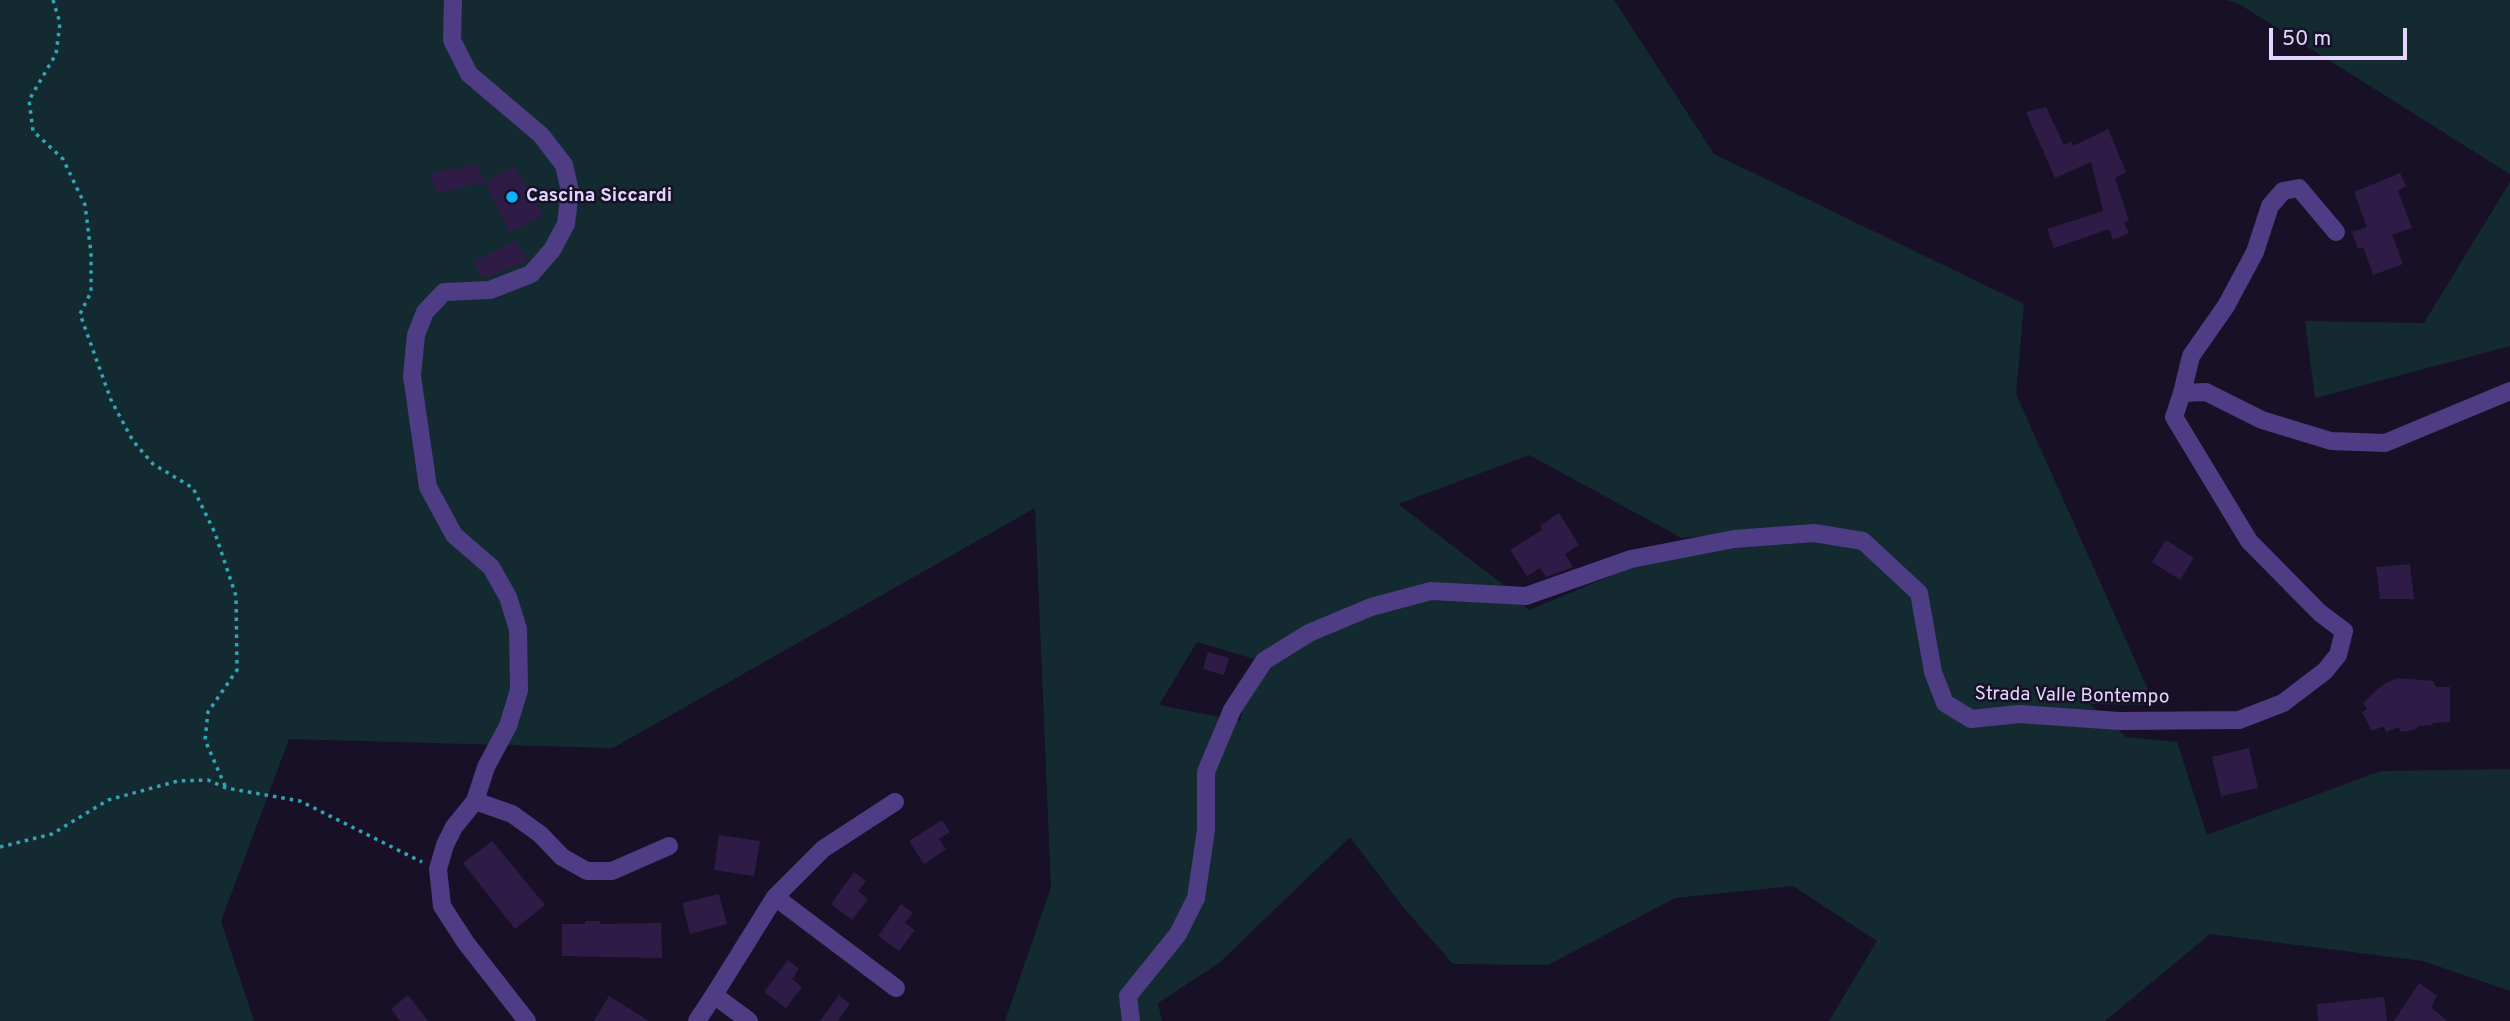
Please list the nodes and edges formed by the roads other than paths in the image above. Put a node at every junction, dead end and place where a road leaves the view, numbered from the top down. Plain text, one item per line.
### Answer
1 (453, 0) edge
2 (2336, 232) dead end
3 (2510, 391) edge
4 (2182, 393) junction
5 (475, 801) junction
6 (895, 803) dead end
7 (668, 846) dead end
8 (775, 897) junction
9 (896, 988) dead end
10 (714, 995) junction
11 (527, 1021) edge
12 (697, 1021) edge
13 (749, 1021) edge
14 (1131, 1021) edge

1 - 5 street
2 - 4 street
3 - 4 street
4 - 14 street, Strada Valle Bontempo
5 - 7 street
5 - 11 street
6 - 8 street
8 - 9 street
8 - 10 street
10 - 12 street
10 - 13 street

